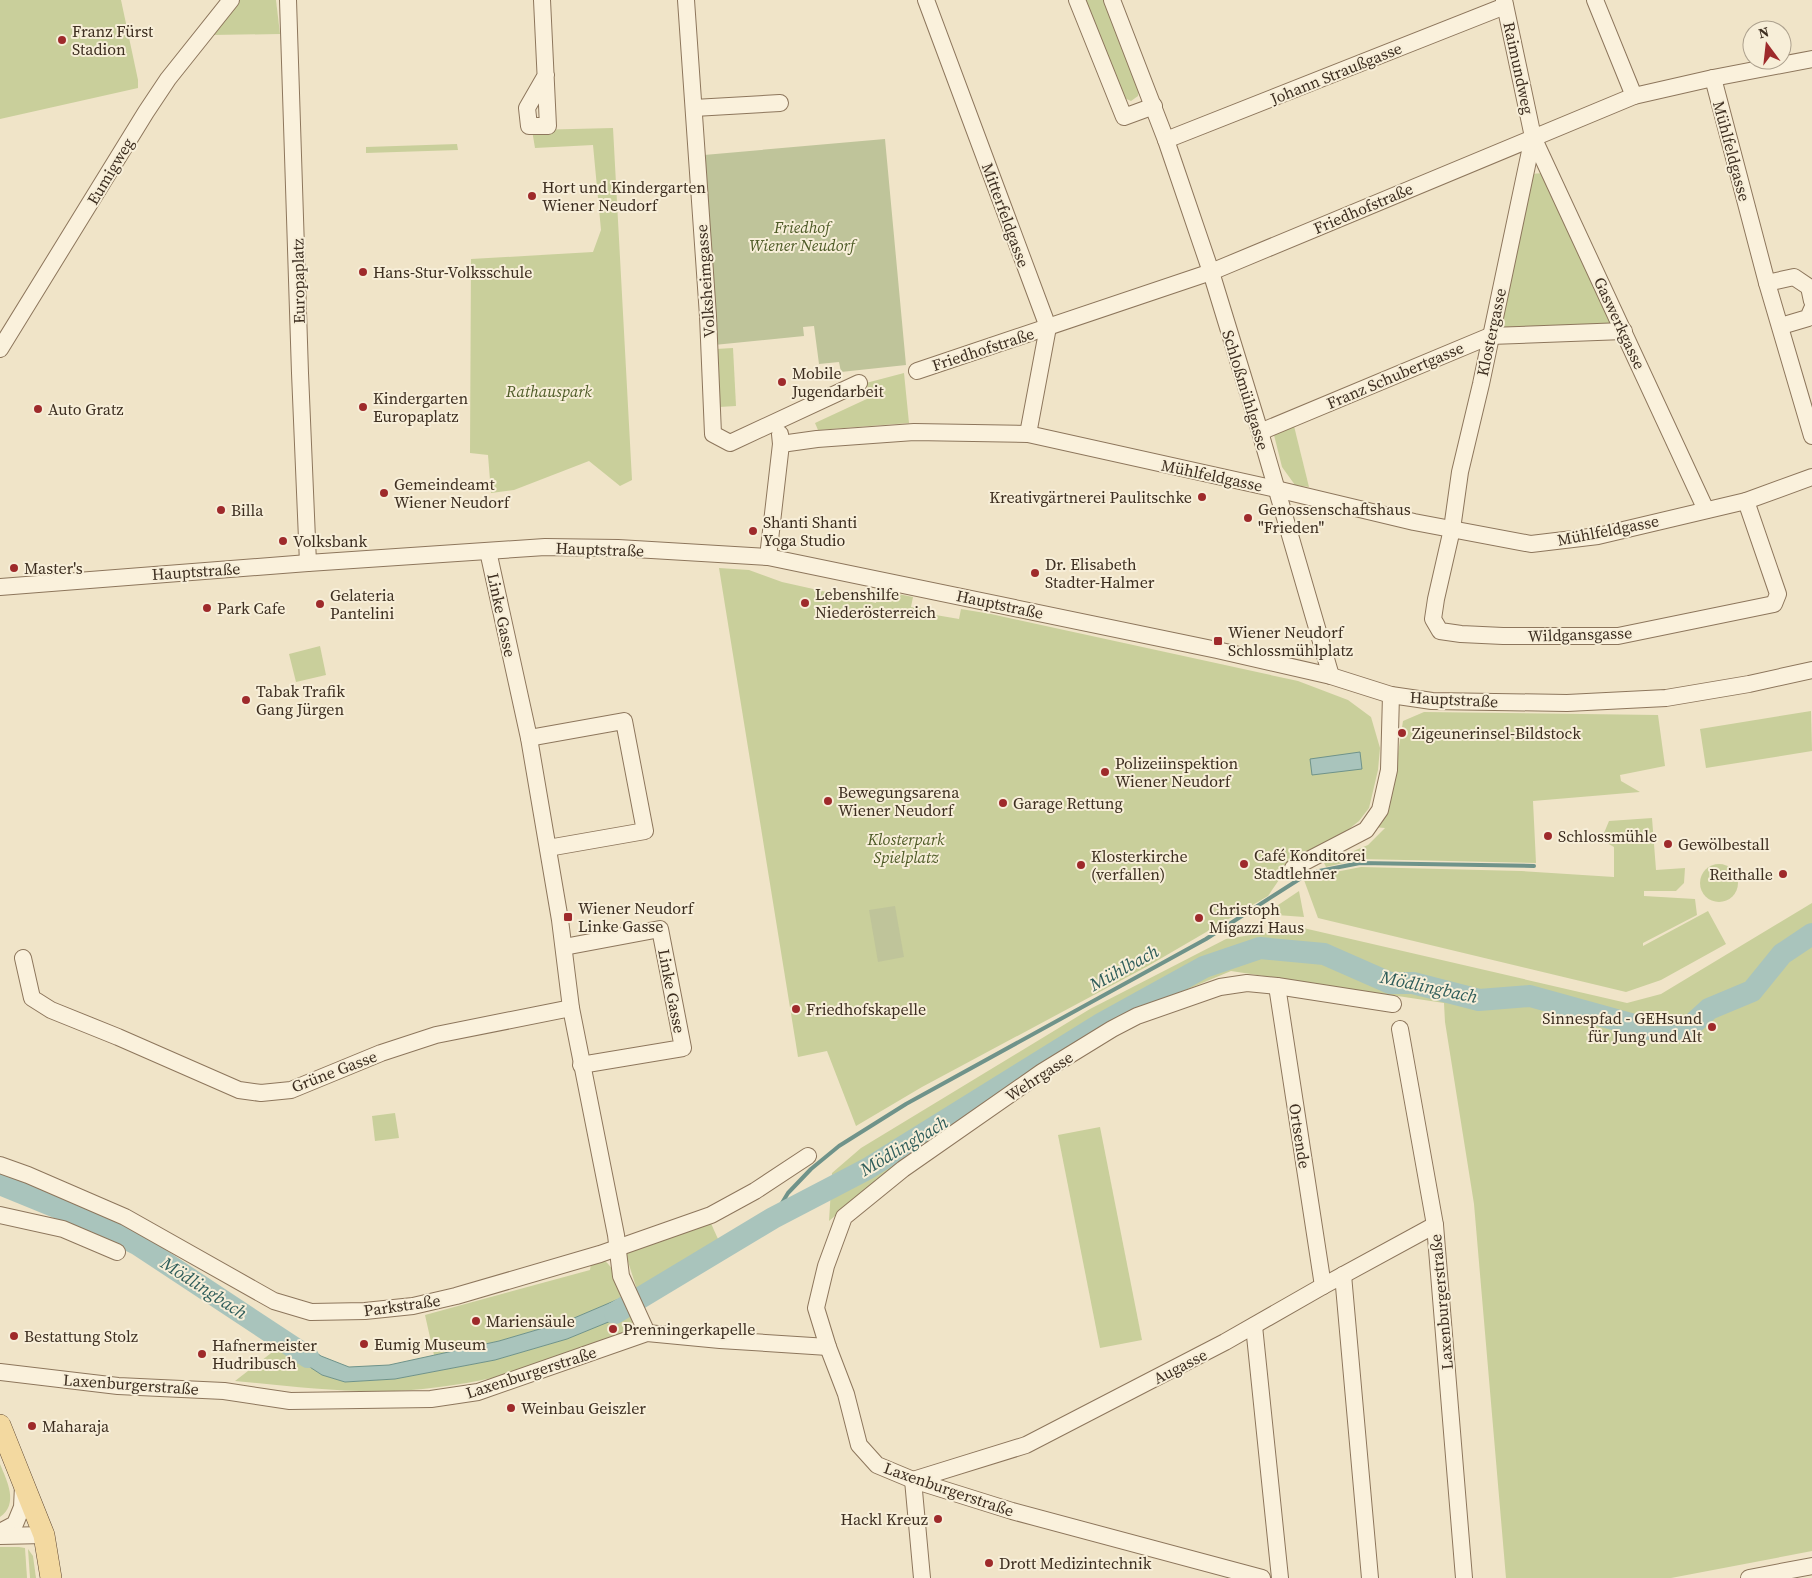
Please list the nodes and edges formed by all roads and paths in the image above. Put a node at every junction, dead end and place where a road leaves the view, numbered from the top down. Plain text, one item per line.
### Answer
1 (231, 0) edge
2 (288, 0) edge
3 (542, 0) edge
4 (686, 0) edge
5 (926, 0) edge
6 (1077, 0) edge
7 (1113, 0) edge
8 (1595, 0) edge
9 (1505, 3) edge
10 (1812, 59) edge
11 (546, 75) dead end
12 (1713, 78) junction
13 (1634, 96) junction
14 (780, 103) dead end
15 (1154, 106) junction
16 (694, 108) junction
17 (1533, 137) junction
18 (1166, 140) junction
19 (1211, 272) junction
20 (1767, 283) junction
21 (1812, 301) edge
22 (1812, 309) edge
23 (1781, 326) junction
24 (1048, 327) junction
25 (1624, 331) junction
26 (1490, 336) junction
27 (0, 349) edge
28 (917, 371) dead end
29 (859, 383) dead end
30 (779, 421) junction
31 (1260, 432) junction
32 (1028, 434) junction
33 (1812, 436) edge
34 (781, 444) junction
35 (1812, 477) edge
36 (1276, 489) junction
37 (1746, 501) junction
38 (1706, 510) junction
39 (1452, 529) junction
40 (488, 551) junction
41 (768, 557) junction
42 (308, 563) junction
43 (0, 587) edge
44 (1812, 670) edge
45 (1331, 676) junction
46 (1391, 694) junction
47 (529, 738) junction
48 (548, 848) junction
49 (1293, 868) dead end
50 (564, 947) junction
51 (23, 958) dead end
52 (1277, 986) junction
53 (1393, 1004) dead end
54 (571, 1008) junction
55 (1400, 1029) dead end
56 (582, 1065) junction
57 (808, 1156) dead end
58 (0, 1165) edge
59 (0, 1215) edge
60 (1435, 1225) junction
61 (616, 1248) junction
62 (117, 1252) dead end
63 (1342, 1275) junction
64 (1323, 1286) junction
65 (1254, 1326) junction
66 (648, 1333) junction
67 (828, 1347) junction
68 (0, 1372) edge
69 (0, 1426) edge
70 (913, 1480) junction
71 (23, 1484) junction
72 (0, 1532) edge
73 (44, 1535) junction
74 (0, 1536) edge
75 (1812, 1566) edge
76 (51, 1578) edge
77 (922, 1578) edge
78 (1262, 1578) edge
79 (1280, 1578) edge
80 (1370, 1578) edge
81 (1464, 1578) edge
82 (1749, 1578) edge

1 - 27 street, Eumigweg
2 - 42 street, Europaplatz
3 - 11 street
4 - 16 street, Volksheimgasse
5 - 24 street, Mitterfeldgasse
6 - 15 street
7 - 15 street, Schloßmühlgasse
8 - 13 street
9 - 17 street, Raimundweg
9 - 18 street, Johann Straußgasse
10 - 12 street, Friedhofstraße
12 - 13 street, Friedhofstraße
12 - 20 street, Mühlfeldgasse
13 - 17 street, Friedhofstraße
14 - 16 street
15 - 18 street, Schloßmühlgasse
16 - 30 street, Volksheimgasse
17 - 19 street, Friedhofstraße
17 - 25 street, Gaswerkgasse
17 - 26 street, Klostergasse
18 - 19 street, Schloßmühlgasse
19 - 24 street, Friedhofstraße
19 - 31 street, Schloßmühlgasse
20 - 21 street
20 - 23 street, Mühlfeldgasse
22 - 23 street
23 - 33 street, Mühlfeldgasse
24 - 28 street, Friedhofstraße
24 - 32 street
25 - 26 street, Franz Schubertgasse
25 - 38 street, Gaswerkgasse
26 - 31 street, Franz Schubertgasse
26 - 39 street, Klostergasse
29 - 30 street
30 - 34 street
31 - 36 street, Schloßmühlgasse
32 - 34 street, Mühlfeldgasse
32 - 36 street, Mühlfeldgasse
34 - 41 street
35 - 37 street, Mühlfeldgasse
36 - 39 street, Mühlfeldgasse
36 - 45 street, Schloßmühlgasse
37 - 38 street, Mühlfeldgasse
37 - 39 street, Wildgansgasse
38 - 39 street, Mühlfeldgasse
40 - 41 street, Hauptstraße
40 - 42 street, Hauptstraße
40 - 47 street, Linke Gasse
41 - 45 street, Hauptstraße
42 - 43 street, Hauptstraße
44 - 46 street, Hauptstraße
45 - 46 street, Hauptstraße
46 - 49 street
47 - 48 street, Linke Gasse
47 - 48 street
48 - 50 street, Linke Gasse
50 - 54 street, Linke Gasse
50 - 56 street, Linke Gasse
51 - 54 street, Grüne Gasse
52 - 53 street, Wehrgasse
52 - 64 street, Ortsende
52 - 67 street, Wehrgasse
54 - 56 street, Linke Gasse
55 - 60 street, Laxenburgerstraße
56 - 61 street, Linke Gasse
57 - 61 street, Parkstraße
58 - 61 street, Parkstraße
59 - 62 street
60 - 63 street, Augasse
60 - 81 street, Laxenburgerstraße
61 - 66 street, Linke Gasse
63 - 64 street, Augasse
63 - 80 street
64 - 65 street, Augasse
65 - 70 street, Augasse
65 - 79 street
66 - 67 street, Laxenburgerstraße
66 - 68 street, Laxenburgerstraße
67 - 70 street, Laxenburgerstraße
69 - 71 main road
70 - 77 street
70 - 78 street, Laxenburgerstraße
71 - 72 street
71 - 73 main road
73 - 74 street
73 - 76 main road
75 - 82 street

